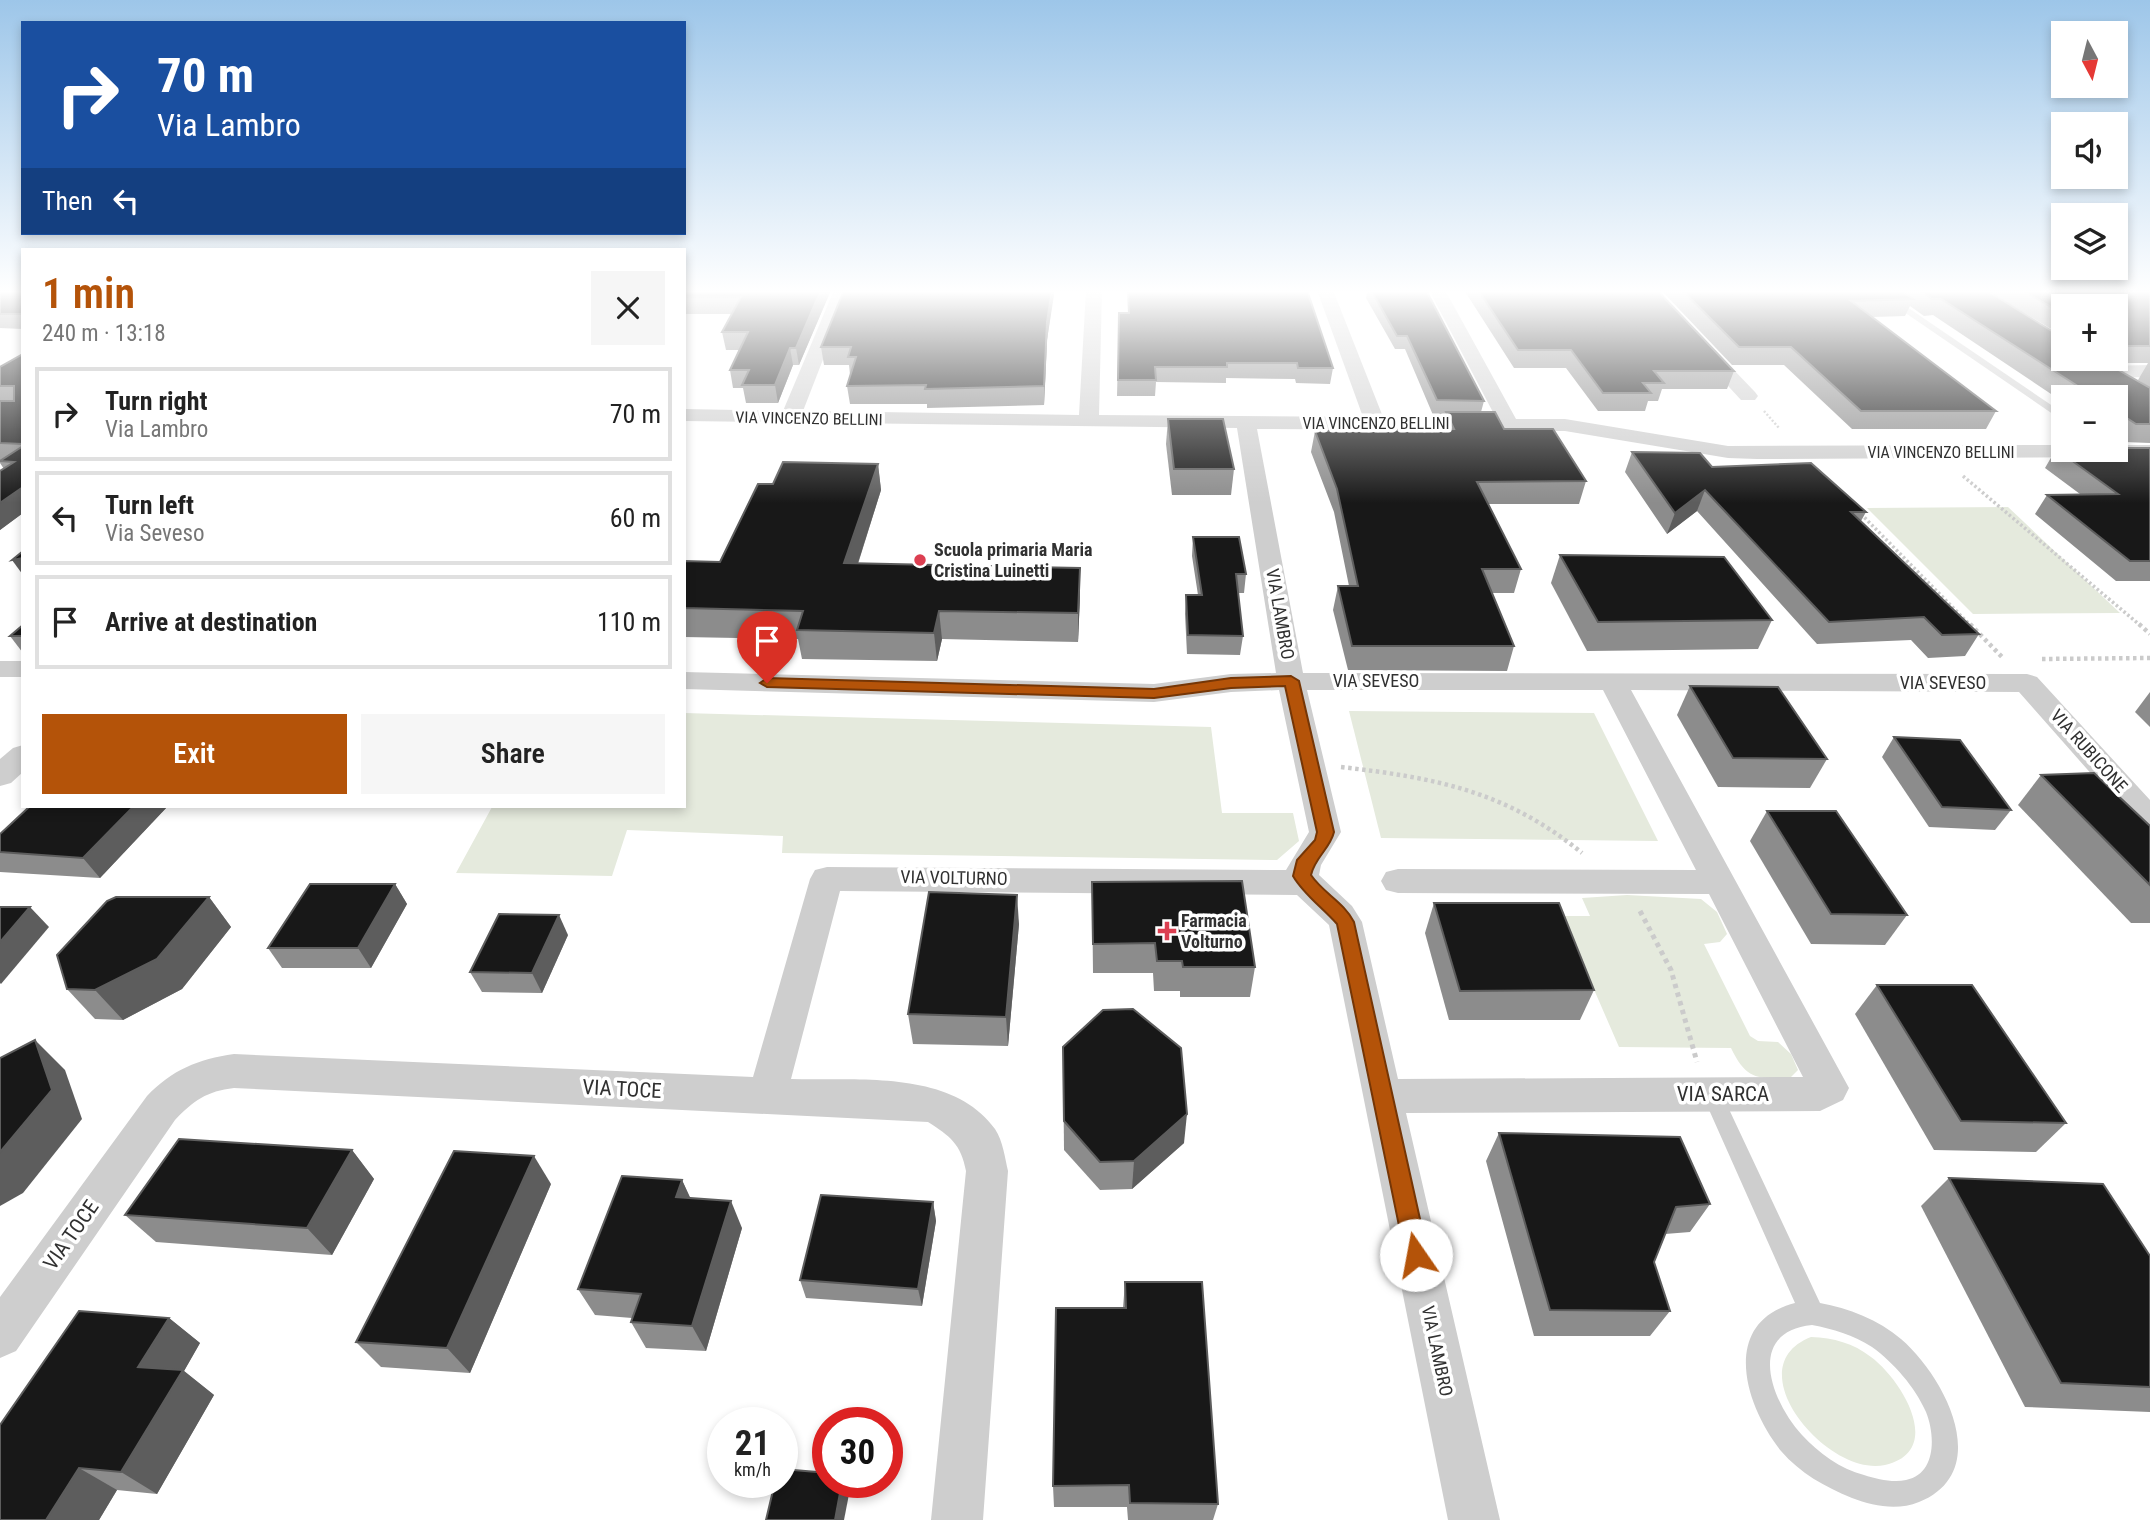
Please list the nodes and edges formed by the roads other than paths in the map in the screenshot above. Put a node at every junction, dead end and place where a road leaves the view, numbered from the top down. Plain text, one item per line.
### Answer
1 (814, 361) edge
2 (1091, 361) edge
3 (1352, 361) edge
4 (1475, 361) edge
5 (1715, 361) edge
6 (1980, 361) edge
7 (2102, 372) edge
8 (2150, 372) edge
9 (1748, 396) road end
10 (2051, 410) edge
11 (686, 415) edge
12 (788, 418) junction
13 (1089, 422) junction
14 (1247, 423) junction
15 (1375, 423) junction
16 (1509, 424) junction
17 (2128, 450) edge
18 (2051, 451) edge
19 (2150, 451) edge
20 (0, 669) edge
21 (21, 669) edge
22 (2029, 671) joint
23 (686, 680) edge
24 (1291, 681) junction
25 (1613, 683) junction
26 (21, 757) edge
27 (0, 776) edge
28 (2150, 820) edge
29 (1398, 881) dead end
30 (1719, 882) junction
31 (1306, 883) junction
32 (1712, 1094) junction
33 (767, 1096) junction
34 (1382, 1096) junction
35 (1812, 1313) junction
36 (0, 1335) edge
37 (957, 1520) edge
38 (1474, 1520) edge

1 - 12 street
2 - 13 street
3 - 15 street
4 - 16 street
5 - 9 street
6 - 10 lane
7 - 8 street
11 - 12 street, VIA VINCENZO BELLINI
12 - 13 street, VIA VINCENZO BELLINI
13 - 14 street, VIA VINCENZO BELLINI
14 - 15 street, VIA VINCENZO BELLINI
14 - 24 street, VIA LAMBRO
15 - 16 street, VIA VINCENZO BELLINI
16 - 18 street, VIA VINCENZO BELLINI
17 - 19 street, VIA VINCENZO BELLINI
20 - 21 street
22 - 25 street, VIA SEVESO
22 - 28 street, VIA RUBICONE
23 - 24 street, VIA SEVESO
24 - 25 street, VIA SEVESO
24 - 31 street, VIA LAMBRO
25 - 30 street, VIA SARCA
26 - 27 street
29 - 30 street
30 - 32 street, VIA SARCA
31 - 33 street, VIA VOLTURNO
31 - 34 street, VIA LAMBRO
32 - 34 street, VIA SARCA
32 - 35 lane
33 - 36 street, VIA TOCE
33 - 37 street, VIA TOCE
34 - 38 street, VIA LAMBRO
35 - 35 lane

